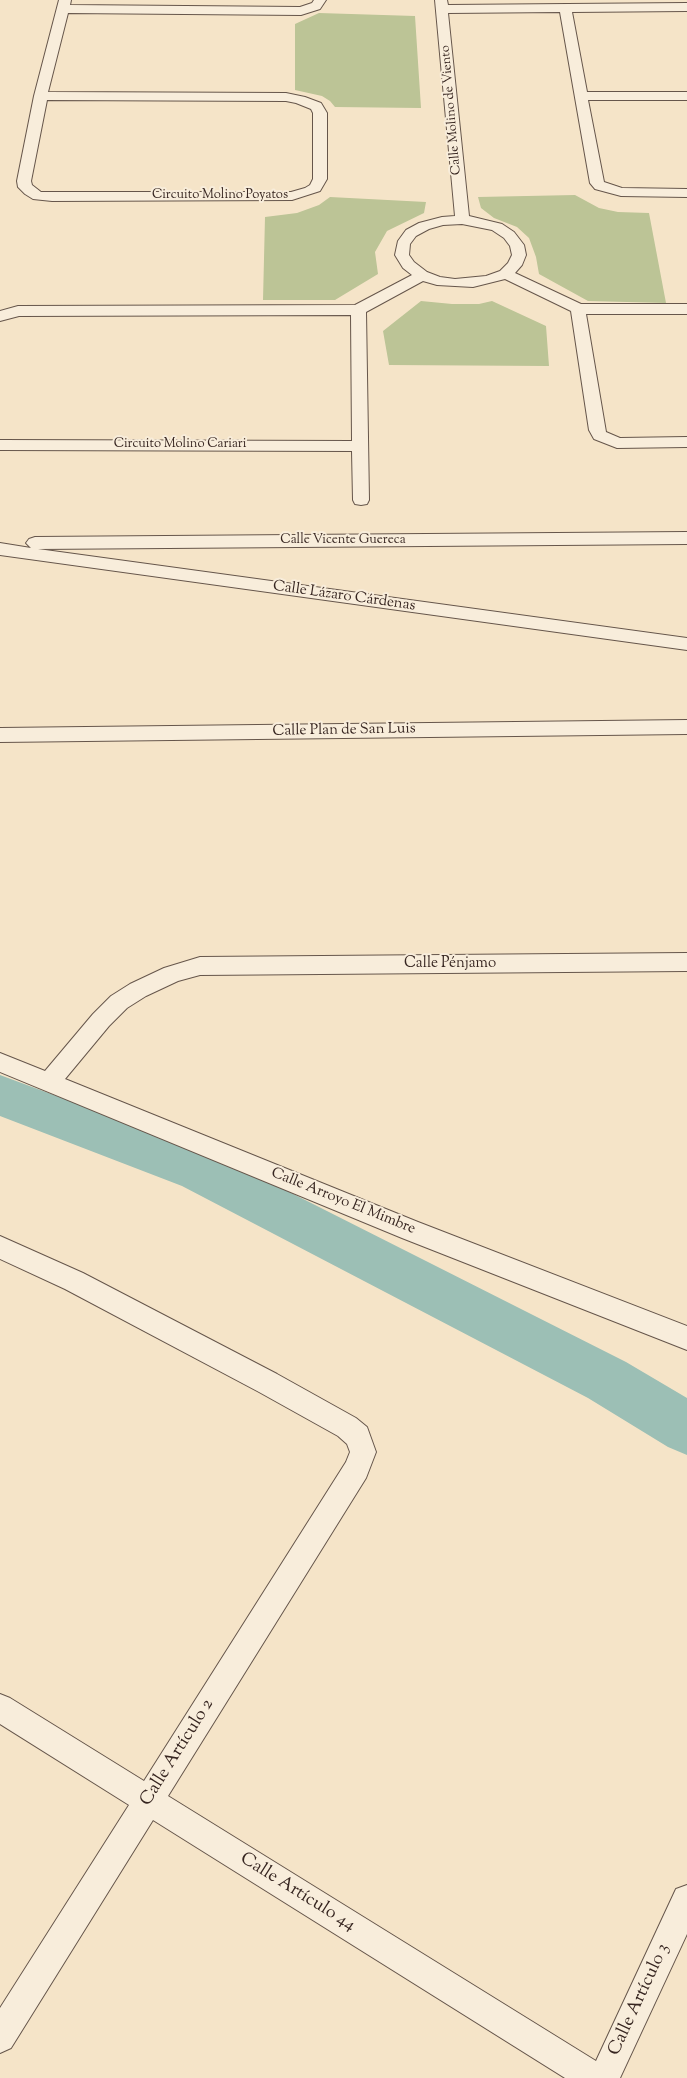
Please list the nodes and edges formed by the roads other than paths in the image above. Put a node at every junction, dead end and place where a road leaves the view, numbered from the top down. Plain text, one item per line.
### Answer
1 (320, 0) edge
2 (642, 3) edge
3 (64, 4) edge
4 (441, 4) edge
5 (687, 7) edge
6 (565, 8) junction
7 (41, 96) junction
8 (582, 96) junction
9 (687, 96) edge
10 (687, 193) edge
11 (462, 220) junction
12 (505, 274) junction
13 (422, 275) junction
14 (687, 308) edge
15 (578, 309) junction
16 (358, 310) junction
17 (0, 316) edge
18 (687, 442) edge
19 (0, 445) edge
20 (360, 446) junction
21 (361, 500) dead end
22 (687, 538) edge
23 (0, 543) edge
24 (0, 549) edge
25 (687, 644) edge
26 (687, 727) edge
27 (0, 735) edge
28 (687, 962) edge
29 (0, 1062) edge
30 (49, 1082) junction
31 (0, 1247) edge
32 (687, 1338) edge
33 (0, 1708) edge
34 (148, 1800) junction
35 (687, 1900) edge
36 (0, 2037) edge
37 (594, 2078) edge
38 (604, 2078) edge

1 - 3 street, Circuito Molino Poyatos
2 - 5 street
2 - 6 street
3 - 7 street, Circuito Molino Poyatos
4 - 6 street
4 - 11 street, Calle Molino de Viento
6 - 8 street
7 - 7 street, Circuito Molino Poyatos
8 - 9 street
8 - 10 street
11 - 12 street
11 - 13 street
12 - 13 street
12 - 15 street
13 - 16 street
14 - 15 street
15 - 18 street
16 - 17 street
16 - 20 street
19 - 20 street, Circuito Molino Cariari
20 - 21 street
22 - 23 street, Calle Vicente Guereca
24 - 25 street, Calle Lázaro Cárdenas
26 - 27 street, Calle Plan de San Luis
28 - 30 street, Calle Pénjamo
29 - 30 street, Calle Arroyo El Mimbre
30 - 32 street, Calle Arroyo El Mimbre
31 - 34 street, Calle Artículo 2
33 - 34 street, Calle Artículo 44
34 - 36 street, Calle Artículo 2
34 - 37 street, Calle Artículo 44
35 - 38 street, Calle Artículo 3

